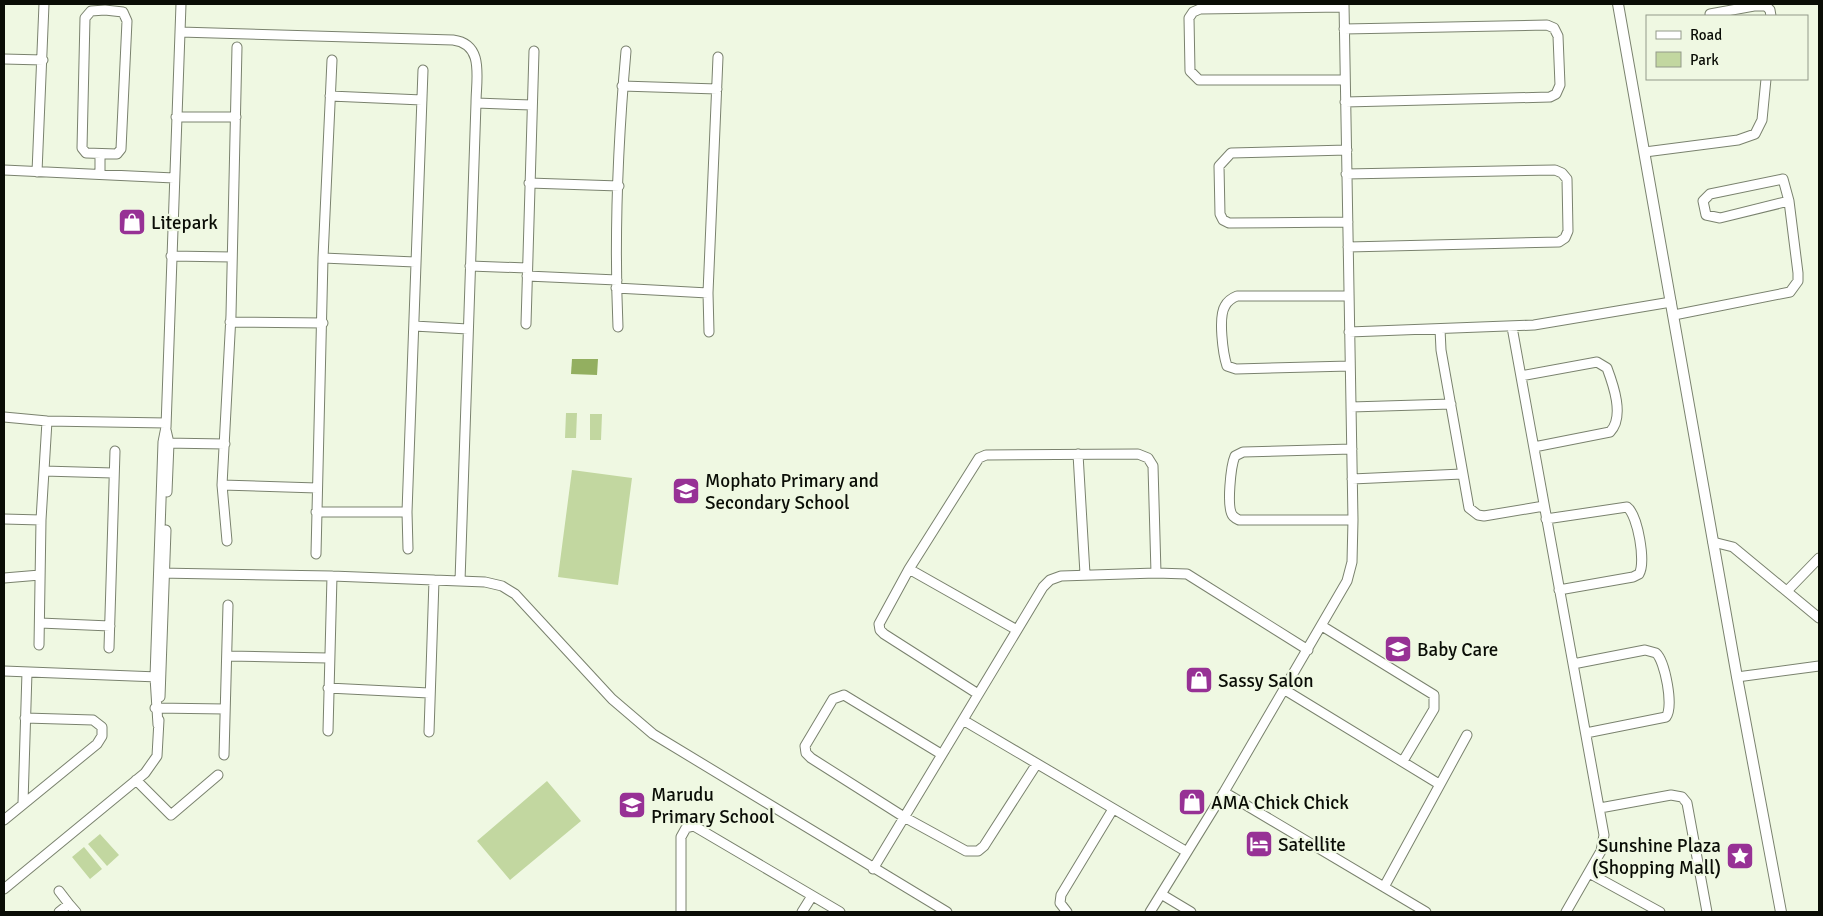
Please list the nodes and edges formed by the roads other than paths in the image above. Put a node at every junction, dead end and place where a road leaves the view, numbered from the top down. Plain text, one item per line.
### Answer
1 (44, 4) edge
2 (181, 4) edge
3 (1618, 4) edge
4 (1344, 5) edge
5 (105, 7) edge
6 (1710, 14) dead end
7 (1771, 15) edge
8 (1344, 29) junction
9 (180, 32) junction
10 (237, 47) dead end
11 (534, 51) dead end
12 (626, 51) dead end
13 (718, 57) dead end
14 (4, 59) edge
15 (43, 60) junction
16 (332, 60) dead end
17 (423, 70) dead end
18 (1345, 80) junction
19 (1766, 80) edge
20 (622, 86) junction
21 (717, 88) junction
22 (330, 96) junction
23 (422, 100) junction
24 (1345, 102) junction
25 (476, 103) junction
26 (532, 105) junction
27 (176, 117) junction
28 (236, 117) junction
29 (1347, 150) junction
30 (1645, 152) junction
31 (100, 155) junction
32 (4, 170) edge
33 (37, 172) junction
34 (100, 174) junction
35 (1346, 174) junction
36 (174, 178) junction
37 (529, 182) junction
38 (619, 186) junction
39 (1789, 201) junction
40 (1348, 222) junction
41 (1348, 247) junction
42 (171, 256) junction
43 (232, 257) junction
44 (324, 258) junction
45 (415, 262) junction
46 (470, 266) junction
47 (527, 272) junction
48 (617, 284) junction
49 (708, 293) junction
50 (1348, 296) junction
51 (1672, 302) junction
52 (1674, 315) junction
53 (230, 322) junction
54 (323, 323) junction
55 (526, 324) dead end
56 (414, 326) junction
57 (618, 327) dead end
58 (1512, 327) junction
59 (468, 329) junction
60 (1440, 329) junction
61 (709, 332) dead end
62 (1349, 332) junction
63 (1350, 366) junction
64 (1521, 376) junction
65 (1451, 404) junction
66 (1351, 407) junction
67 (4, 417) edge
68 (47, 421) junction
69 (166, 426) junction
70 (166, 443) junction
71 (225, 444) junction
72 (1534, 446) junction
73 (1352, 449) junction
74 (115, 451) dead end
75 (1078, 454) junction
76 (44, 471) junction
77 (113, 473) junction
78 (1462, 474) junction
79 (1352, 479) junction
80 (222, 485) junction
81 (317, 488) junction
82 (1544, 506) junction
83 (316, 512) junction
84 (407, 512) junction
85 (4, 519) edge
86 (1546, 519) junction
87 (41, 520) junction
88 (1353, 520) junction
89 (226, 541) dead end
90 (1713, 542) junction
91 (408, 549) dead end
92 (316, 554) dead end
93 (1819, 558) edge
94 (909, 569) junction
95 (162, 573) junction
96 (1156, 573) junction
97 (1085, 574) junction
98 (40, 575) junction
99 (332, 576) junction
100 (4, 578) edge
101 (434, 580) junction
102 (460, 581) junction
103 (1559, 590) junction
104 (1787, 591) junction
105 (228, 605) dead end
106 (1819, 618) edge
107 (40, 623) junction
108 (110, 626) junction
109 (1322, 626) junction
110 (1017, 630) junction
111 (39, 645) dead end
112 (109, 648) dead end
113 (1308, 650) junction
114 (227, 656) junction
115 (328, 658) junction
116 (1573, 664) junction
117 (1819, 666) edge
118 (4, 671) edge
119 (27, 672) junction
120 (158, 677) junction
121 (1737, 677) junction
122 (328, 688) junction
123 (1284, 690) junction
124 (429, 693) junction
125 (978, 694) junction
126 (158, 708) junction
127 (225, 709) junction
128 (25, 718) junction
129 (963, 720) junction
130 (328, 732) dead end
131 (429, 732) dead end
132 (1586, 733) junction
133 (1467, 735) dead end
134 (941, 754) junction
135 (224, 755) dead end
136 (1403, 761) junction
137 (1036, 765) junction
138 (218, 775) dead end
139 (136, 780) junction
140 (1439, 784) junction
141 (1224, 792) junction
142 (23, 803) junction
143 (1600, 808) junction
144 (1113, 810) junction
145 (904, 817) junction
146 (4, 820) edge
147 (1187, 852) junction
148 (874, 869) junction
149 (1590, 873) junction
150 (1384, 886) junction
151 (4, 889) edge
152 (59, 891) dead end
153 (1161, 894) junction
154 (812, 896) junction
155 (69, 904) junction
156 (59, 912) edge
157 (76, 912) edge
158 (681, 912) edge
159 (802, 912) edge
160 (840, 912) edge
161 (947, 912) edge
162 (1066, 912) edge
163 (1150, 912) edge
164 (1191, 912) edge
165 (1426, 912) edge
166 (1566, 912) edge
167 (1660, 912) edge
168 (1707, 912) edge
169 (1781, 912) edge

1 - 15 street
2 - 9 street
3 - 30 street
4 - 8 street
4 - 18 street
5 - 31 street
5 - 31 street
6 - 7 street
8 - 18 street
8 - 24 street
9 - 25 street
9 - 27 street
10 - 28 street
11 - 26 street
12 - 20 street
13 - 21 street
14 - 15 street
15 - 33 street
16 - 22 street
17 - 23 street
18 - 24 street
19 - 30 street
20 - 21 street
20 - 38 street
21 - 49 street
22 - 23 street
22 - 44 street
23 - 45 street
24 - 29 street
25 - 26 street
25 - 46 street
26 - 37 street
27 - 28 street
27 - 36 street
28 - 43 street
29 - 35 street
29 - 40 street
30 - 51 street
31 - 34 street
32 - 33 street
33 - 34 street
34 - 36 street
35 - 40 street
35 - 41 street
36 - 42 street
37 - 38 street
37 - 47 street
38 - 48 street
39 - 39 street
39 - 52 street
40 - 41 street
41 - 50 street
42 - 43 street
42 - 69 street
43 - 53 street
44 - 45 street
44 - 54 street
45 - 56 street
46 - 47 street
46 - 59 street
47 - 48 street
47 - 55 street
48 - 49 street
48 - 57 street
49 - 61 street
50 - 62 street
50 - 63 street
51 - 52 street
51 - 58 street
52 - 90 street
53 - 54 street
53 - 71 street
54 - 81 street
56 - 59 street
56 - 84 street
58 - 60 street
58 - 64 street
59 - 102 street
60 - 62 street
60 - 65 street
62 - 63 street
63 - 66 street
64 - 72 street
64 - 72 street
65 - 66 street
65 - 78 street
66 - 73 street
67 - 68 street
68 - 69 street
68 - 76 street
69 - 70 street
70 - 71 street
70 - 95 street
71 - 80 street
72 - 82 street
73 - 79 street
73 - 88 street
74 - 77 street
75 - 94 street
75 - 96 street
75 - 97 street
76 - 77 street
76 - 87 street
77 - 108 street
78 - 79 street
78 - 82 street
79 - 88 street
80 - 81 street
80 - 89 street
81 - 83 street
82 - 86 street
83 - 84 street
83 - 92 street
84 - 91 street
85 - 87 street
86 - 103 street
86 - 103 street
87 - 98 street
88 - 109 street
90 - 104 street
90 - 121 street
93 - 104 street
94 - 110 street
94 - 125 street
95 - 99 street
95 - 120 street
96 - 97 street
96 - 113 street
97 - 110 street
98 - 100 street
98 - 107 street
99 - 101 street
99 - 115 street
101 - 102 street
101 - 124 street
102 - 148 street
103 - 116 street
104 - 106 street
105 - 114 street
107 - 108 street
107 - 111 street
108 - 112 street
109 - 113 street
109 - 136 street
110 - 125 street
113 - 123 street
114 - 115 street
114 - 127 street
115 - 122 street
116 - 132 street
116 - 132 street
117 - 121 street
118 - 119 street
119 - 120 street
119 - 128 street
120 - 126 street
121 - 169 street
122 - 124 street
122 - 130 street
123 - 136 street
123 - 141 street
124 - 131 street
125 - 129 street
126 - 127 street
126 - 139 street
127 - 135 street
128 - 142 street
128 - 142 street
129 - 134 street
129 - 137 street
132 - 143 street
133 - 140 street
134 - 145 street
134 - 145 street
136 - 140 street
137 - 144 street
137 - 145 street
138 - 139 street
139 - 151 street
140 - 150 street
141 - 147 street
141 - 150 street
142 - 146 street
143 - 149 street
143 - 168 street
144 - 147 street
144 - 162 street
145 - 148 street
147 - 153 street
148 - 161 street
149 - 166 street
149 - 167 street
150 - 165 street
152 - 155 street
153 - 163 street
153 - 164 street
154 - 158 street
154 - 159 street
154 - 160 street
155 - 156 street
155 - 157 street

